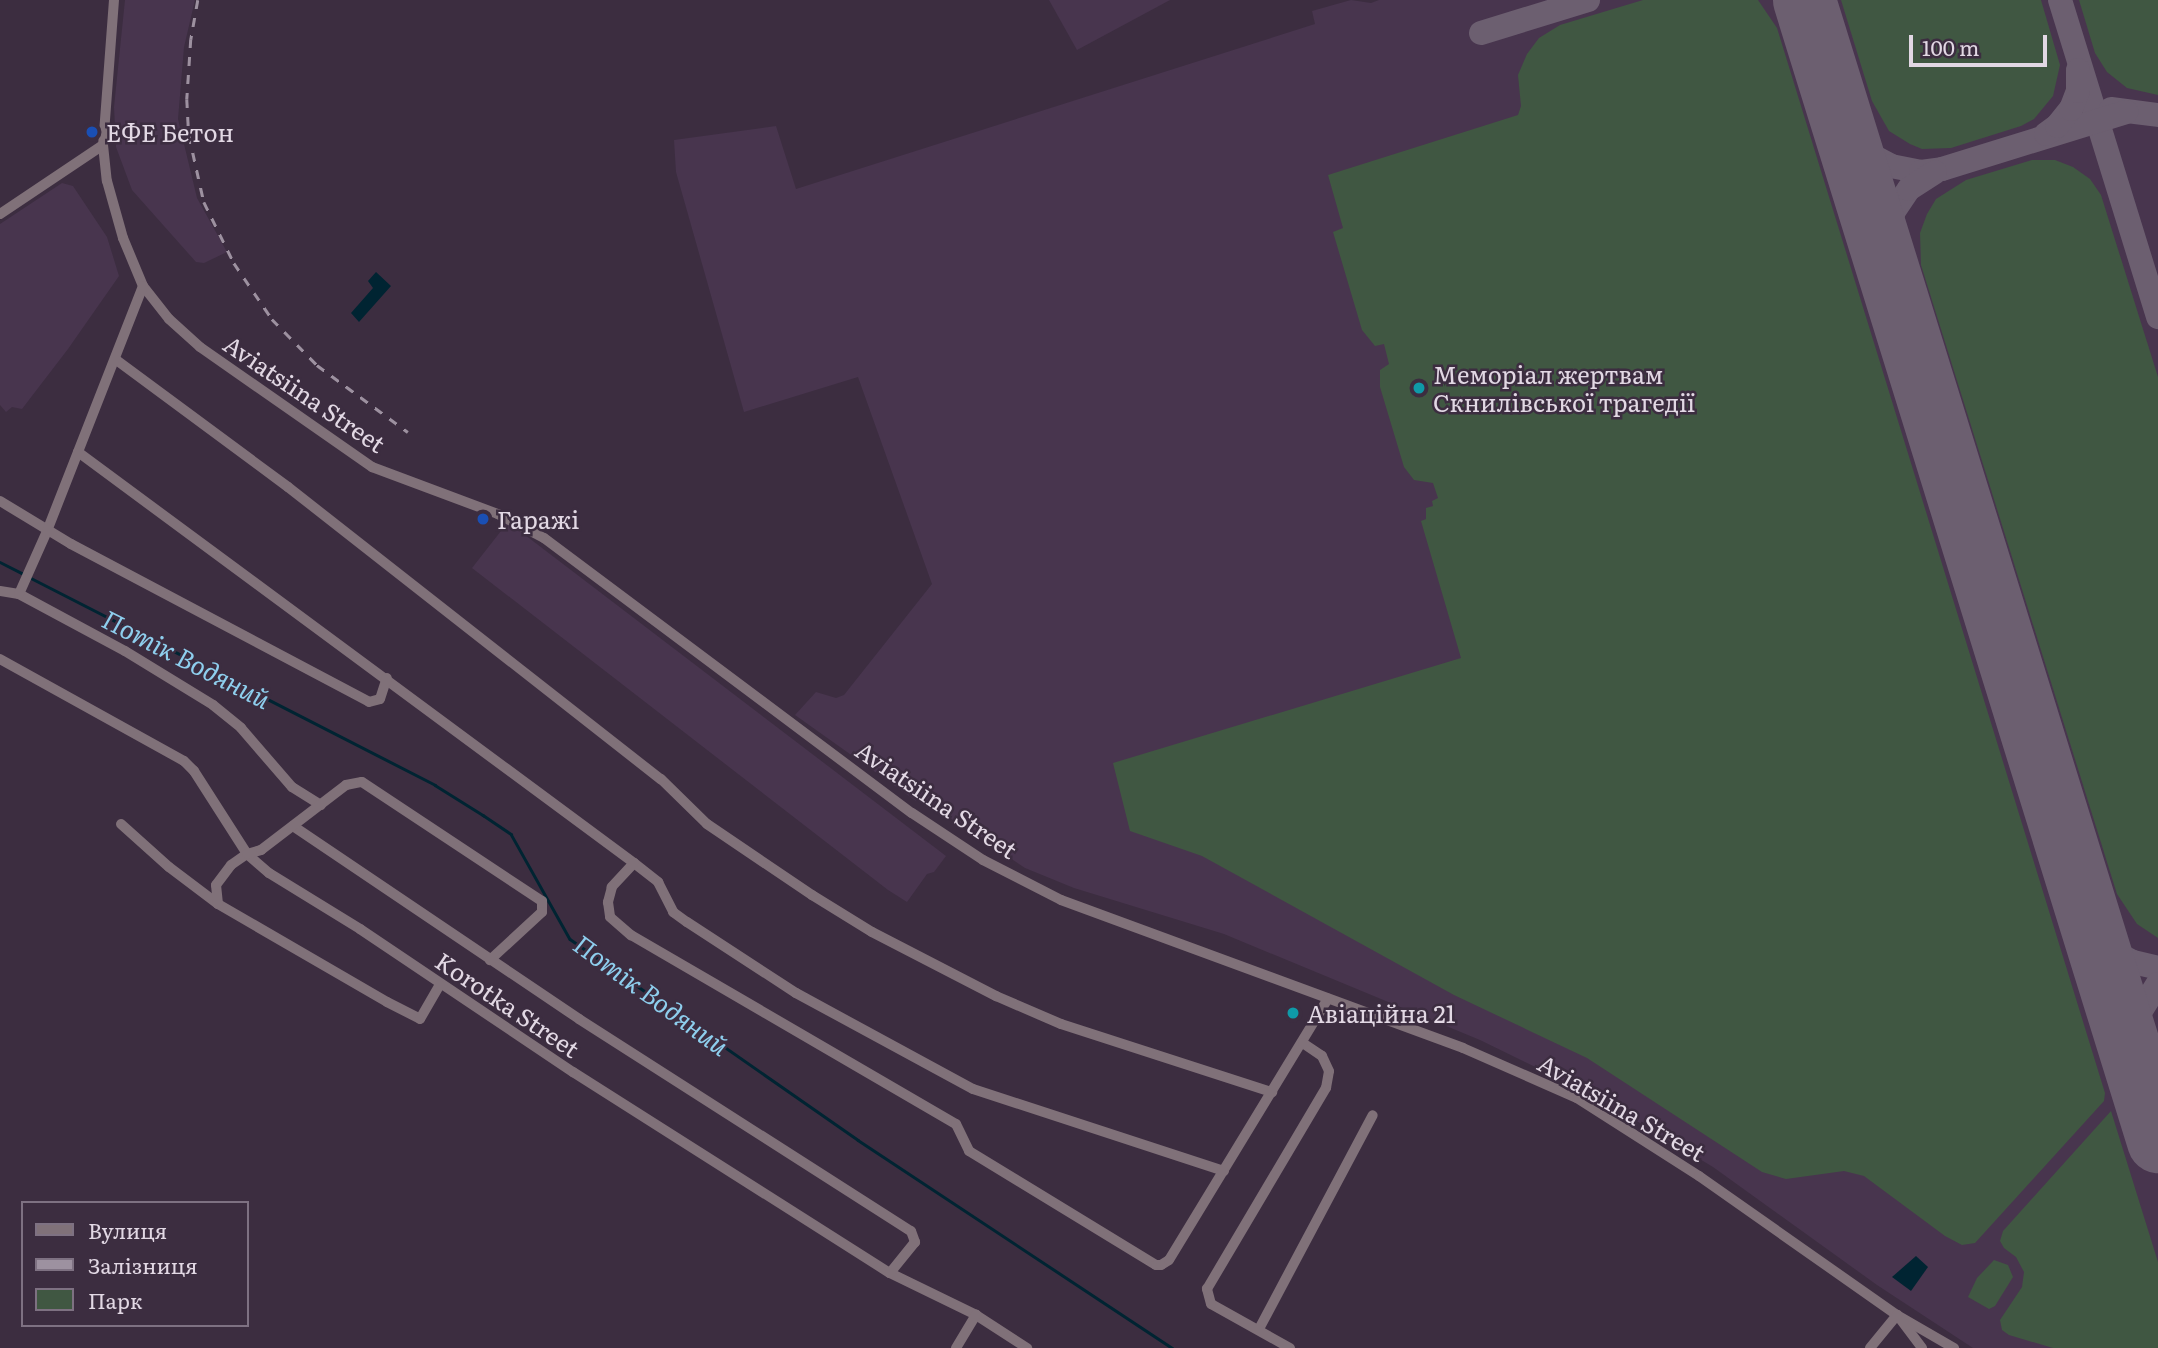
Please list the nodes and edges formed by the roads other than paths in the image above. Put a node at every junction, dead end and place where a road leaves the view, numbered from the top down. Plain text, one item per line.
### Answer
1 (114, 0) edge
2 (103, 145) junction
3 (0, 214) edge
4 (143, 286) junction
5 (115, 359) junction
6 (78, 452) junction
7 (0, 501) edge
8 (47, 531) junction
9 (0, 591) edge
10 (19, 594) junction
11 (0, 659) edge
12 (387, 678) junction
13 (321, 805) junction
14 (121, 824) dead end
15 (293, 826) junction
16 (247, 854) junction
17 (634, 863) junction
18 (218, 904) junction
19 (490, 960) junction
20 (440, 985) junction
21 (1328, 998) junction
22 (1303, 1043) junction
23 (1272, 1092) junction
24 (1373, 1115) dead end
25 (1224, 1171) junction
26 (890, 1273) junction
27 (976, 1315) junction
28 (1897, 1315) junction
29 (1259, 1329) junction
30 (1872, 1345) edge
31 (956, 1348) edge
32 (1027, 1348) edge
33 (1290, 1348) edge
34 (1922, 1348) edge
35 (1955, 1348) edge

1 - 2 street, Aviatsiina Street
2 - 3 street
2 - 4 street, Aviatsiina Street
4 - 5 street
4 - 21 street, Aviatsiina Street
5 - 6 street
5 - 23 street
6 - 8 street
6 - 12 street
7 - 8 street
8 - 10 street
8 - 12 street
9 - 10 street
10 - 13 street
11 - 16 street, Korotka Street
12 - 17 street
13 - 15 street
13 - 19 street
14 - 18 street
15 - 16 street
15 - 19 street
16 - 18 street
16 - 20 street, Korotka Street
17 - 25 street
17 - 25 street
18 - 20 street
19 - 26 street
20 - 26 street, Korotka Street
21 - 22 street
21 - 28 street, Aviatsiina Street
22 - 23 street
22 - 29 street
23 - 25 street
24 - 29 street
26 - 27 street, Korotka Street
27 - 31 street
27 - 32 street, Korotka Street
28 - 30 street
28 - 34 street
28 - 35 street
29 - 33 street

